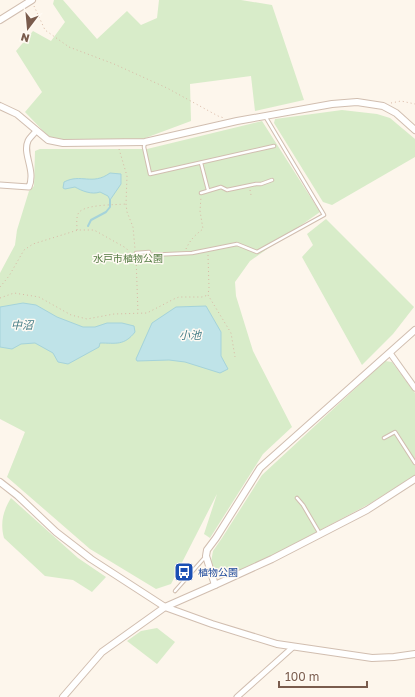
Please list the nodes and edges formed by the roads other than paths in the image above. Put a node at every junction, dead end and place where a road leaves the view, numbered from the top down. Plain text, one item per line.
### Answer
1 (31, 1) edge
2 (0, 20) edge
3 (0, 106) edge
4 (265, 116) junction
5 (415, 130) edge
6 (36, 131) junction
7 (145, 142) junction
8 (274, 146) dead end
9 (201, 162) junction
10 (272, 180) dead end
11 (0, 185) edge
12 (208, 190) junction
13 (201, 193) road end
14 (136, 253) road end
15 (415, 330) edge
16 (390, 353) junction
17 (415, 388) edge
18 (384, 438) dead end
19 (415, 463) edge
20 (415, 479) edge
21 (0, 482) edge
22 (297, 498) dead end
23 (320, 534) junction
24 (206, 556) junction
25 (215, 585) junction
26 (175, 591) dead end
27 (165, 607) junction
28 (293, 646) junction
29 (415, 654) edge
30 (63, 697) edge
31 (237, 697) edge

1 - 2 street
3 - 6 street
4 - 5 street
4 - 7 street
4 - 14 lane
6 - 7 street
6 - 11 street
7 - 9 lane
8 - 9 lane
9 - 12 lane
10 - 12 lane
12 - 13 lane
15 - 16 street
16 - 17 street
16 - 24 street
18 - 19 lane
20 - 23 street
21 - 27 street
22 - 23 lane
23 - 25 street
24 - 25 street
24 - 26 lane
25 - 27 street
27 - 28 street
27 - 30 street
28 - 29 street
28 - 31 street

